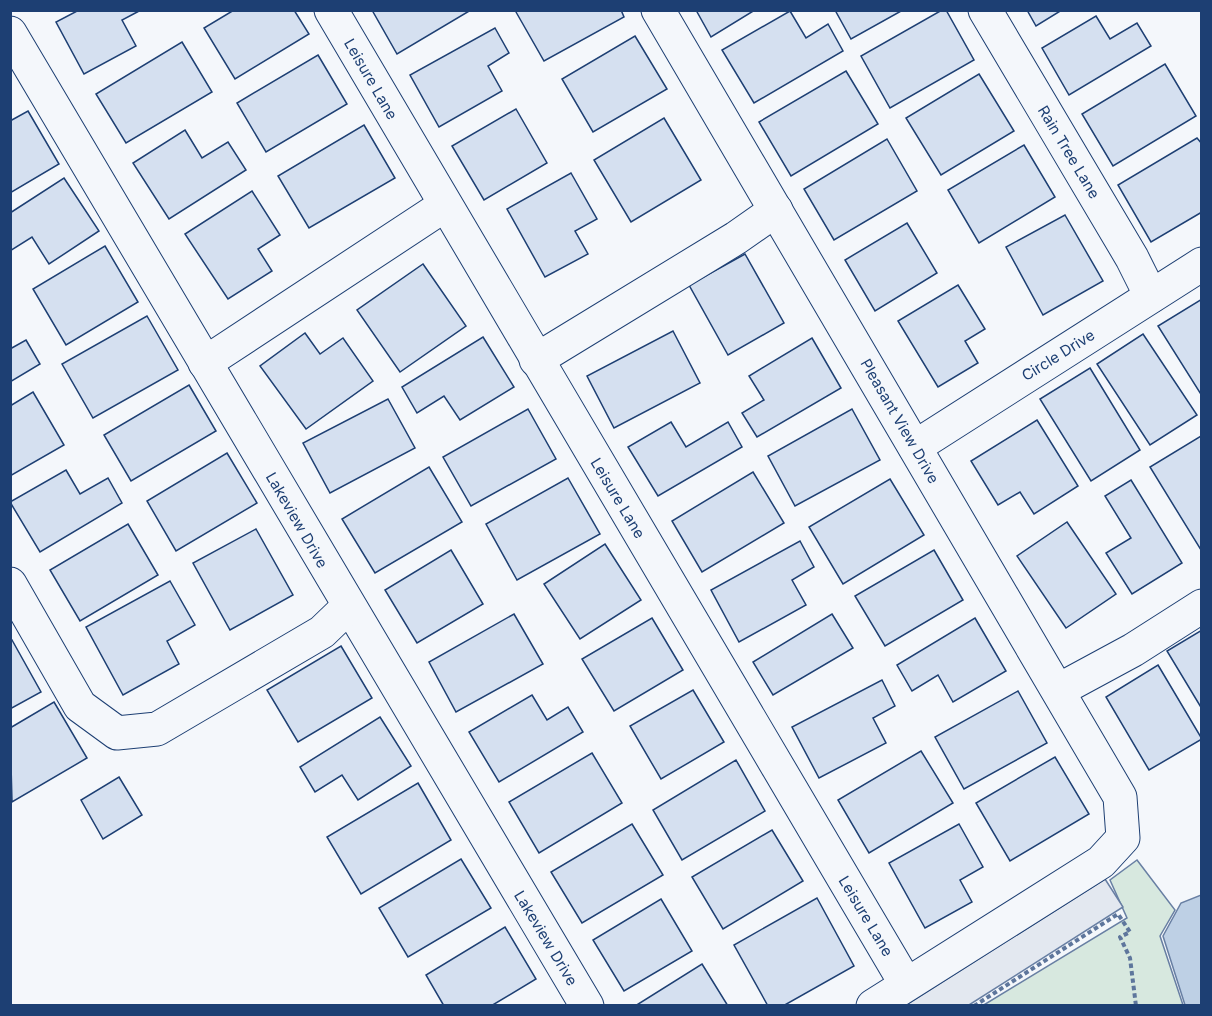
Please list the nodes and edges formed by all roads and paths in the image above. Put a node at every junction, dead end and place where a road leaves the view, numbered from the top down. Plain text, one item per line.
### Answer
1 (331, 10) edge
2 (658, 10) edge
3 (985, 10) edge
4 (10, 33) edge
5 (445, 205) junction
6 (776, 210) junction
7 (1202, 264) edge
8 (1151, 296) junction
9 (536, 360) junction
10 (205, 363) junction
11 (915, 447) junction
12 (10, 584) edge
13 (348, 606) junction
14 (1202, 606) edge
15 (1059, 690) junction
16 (906, 984) junction
17 (586, 1005) edge
18 (873, 1005) edge
19 (974, 1005) edge
20 (1136, 1005) edge

1 - 5 street, Leisure Lane
2 - 6 street, Pleasant View Drive
3 - 8 street, Rain Tree Lane
4 - 10 street, Lakeview Drive
5 - 9 street, Leisure Lane
5 - 10 street
6 - 9 street
6 - 11 street, Pleasant View Drive
7 - 8 street, Circle Drive
8 - 11 street, Circle Drive
9 - 16 street, Leisure Lane
10 - 13 street, Lakeview Drive
11 - 15 street, Pleasant View Drive
12 - 13 street
13 - 17 street, Lakeview Drive
14 - 15 street
15 - 16 street, Pleasant View Drive
16 - 18 street
19 - 20 path

